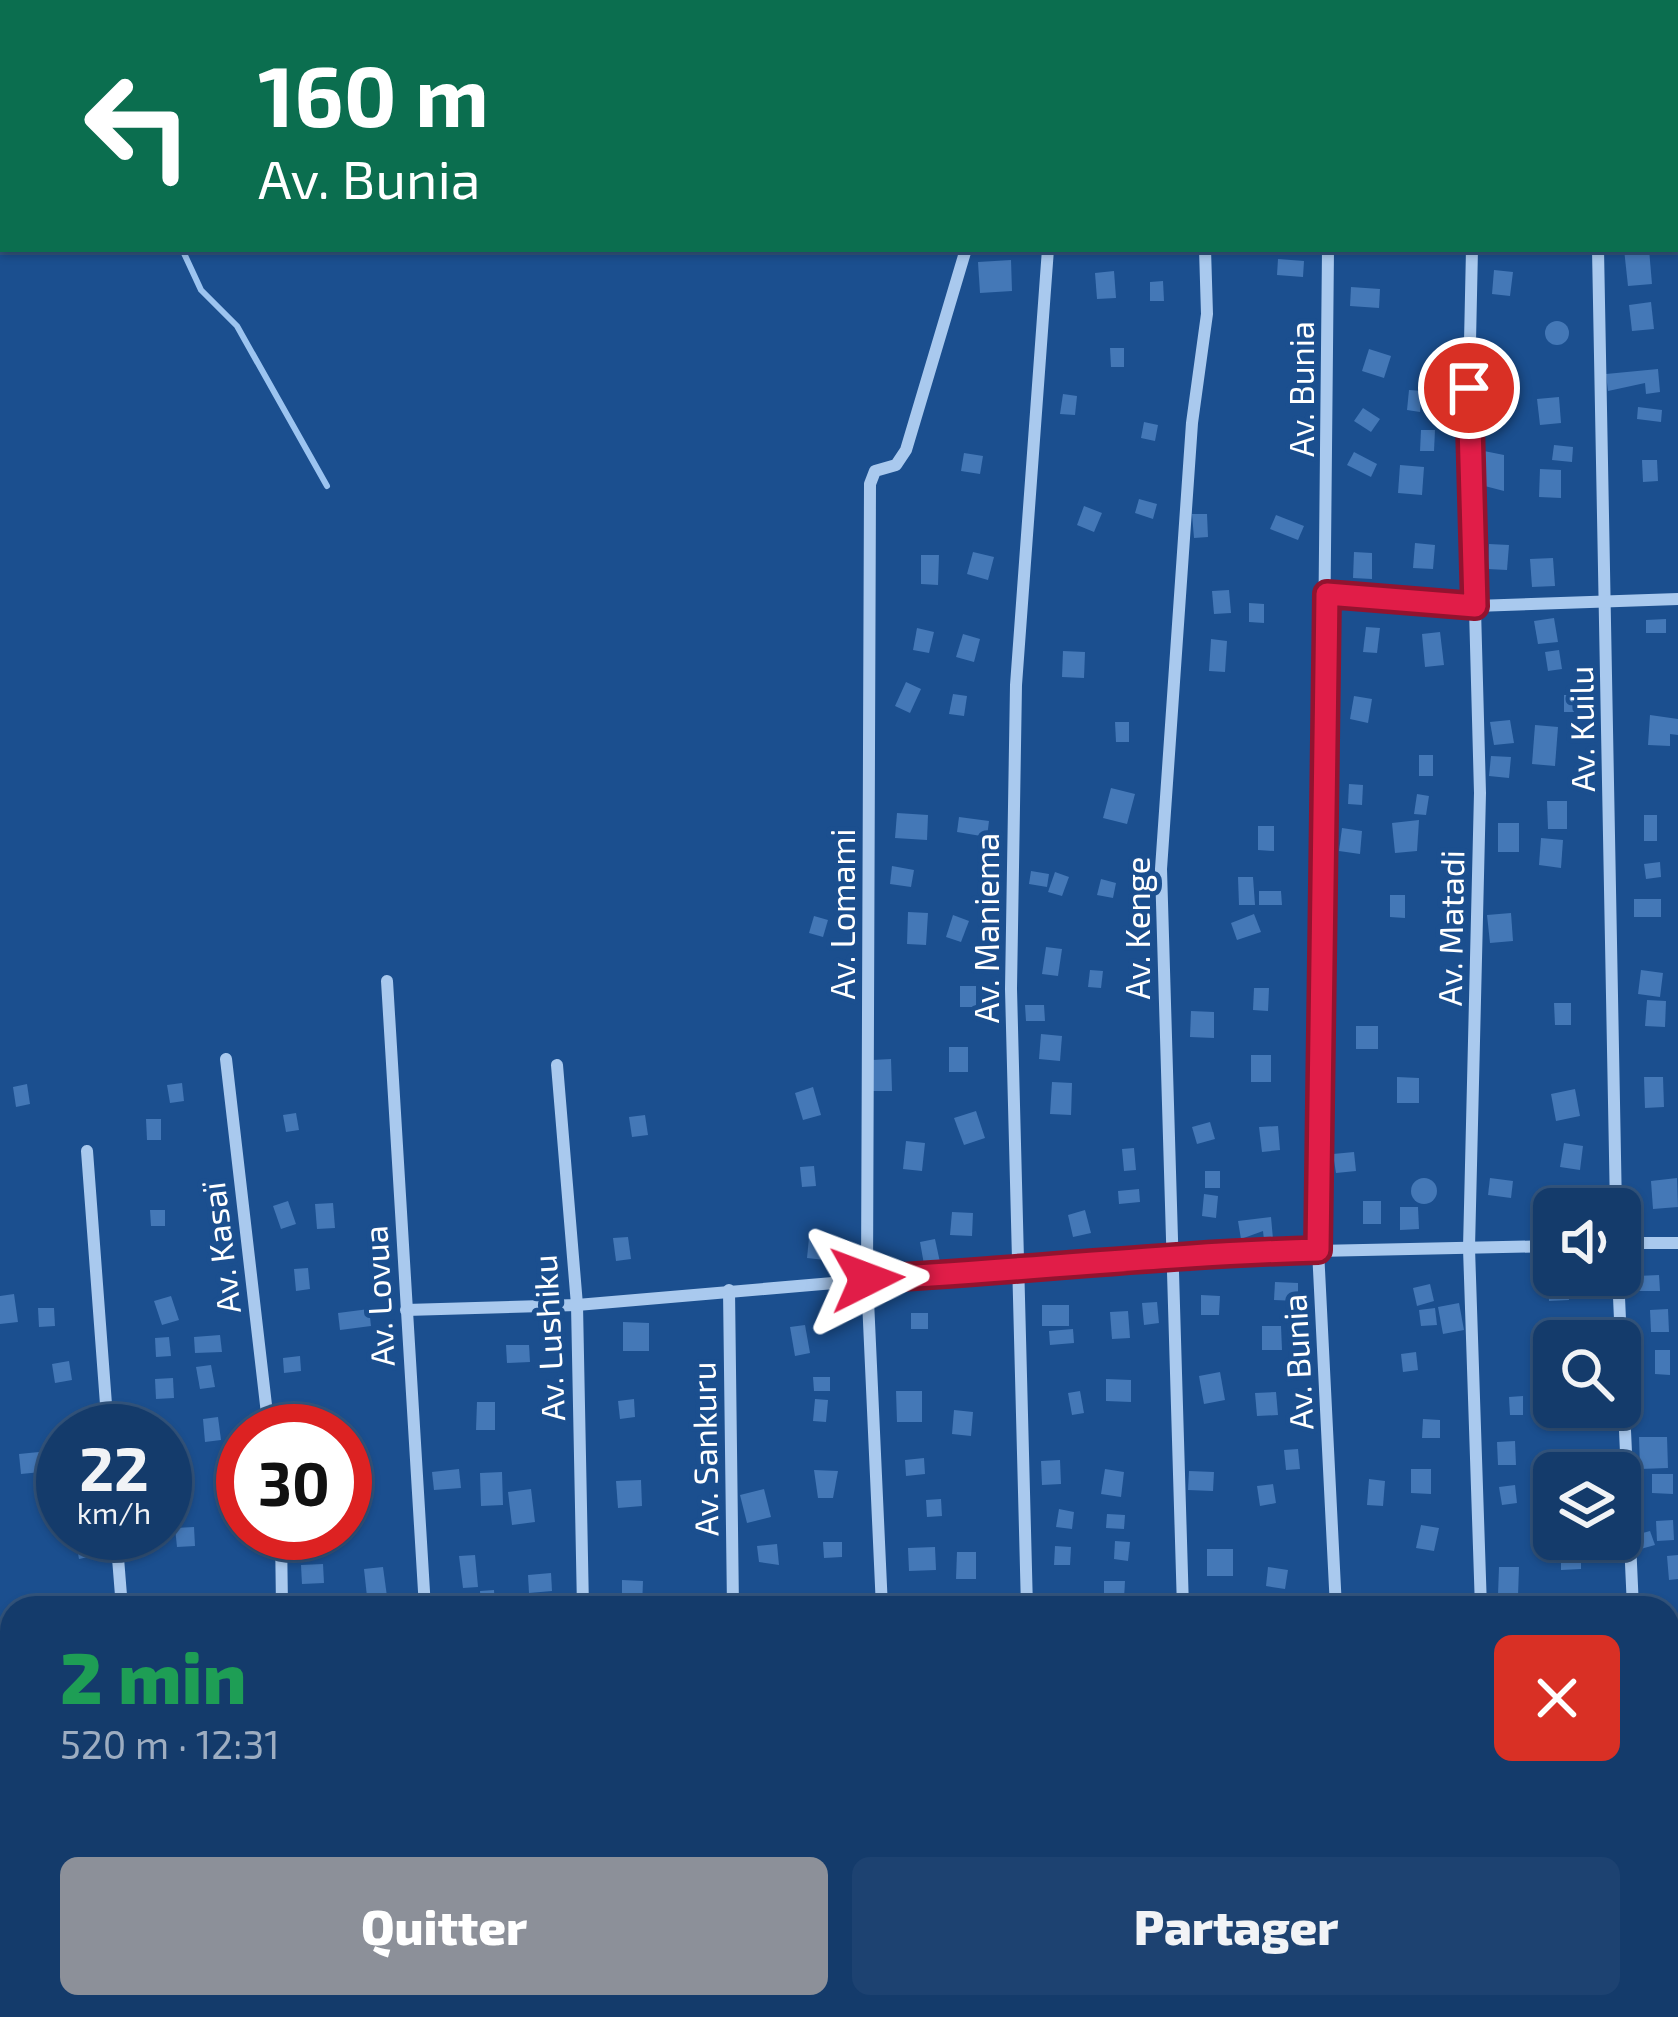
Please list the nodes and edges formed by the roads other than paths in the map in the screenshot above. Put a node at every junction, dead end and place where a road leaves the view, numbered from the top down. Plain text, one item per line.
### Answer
1 (965, 252) edge
2 (1048, 252) edge
3 (1205, 252) edge
4 (1328, 252) edge
5 (1472, 252) edge
6 (1598, 252) edge
7 (1327, 594) junction
8 (1678, 599) edge
9 (1606, 603) junction
10 (1475, 606) junction
11 (387, 982) dead end
12 (226, 1059) dead end
13 (557, 1065) dead end
14 (87, 1151) dead end
15 (1616, 1188) edge
16 (1641, 1243) edge
17 (1678, 1243) edge
18 (1533, 1246) edge
19 (1469, 1248) junction
20 (1318, 1250) junction
21 (1171, 1255) junction
22 (1018, 1271) junction
23 (867, 1279) junction
24 (729, 1290) junction
25 (1619, 1296) edge
26 (578, 1305) junction
27 (406, 1310) junction
28 (107, 1404) edge
29 (266, 1404) edge
30 (118, 1560) edge
31 (281, 1560) edge
32 (121, 1596) edge
33 (282, 1596) edge
34 (423, 1596) edge
35 (583, 1596) edge
36 (733, 1596) edge
37 (881, 1596) edge
38 (1027, 1596) edge
39 (1183, 1596) edge
40 (1335, 1596) edge
41 (1481, 1596) edge
42 (1632, 1596) edge

1 - 23 street, Av. Lomami
2 - 22 street, Av. Maniema
3 - 21 street, Av. Kenge
4 - 7 street, Av. Bunia
5 - 10 street, Av. Matadi
6 - 9 street, Av. Kuilu
7 - 10 street
7 - 20 street, Av. Bunia
8 - 9 street
9 - 10 street
9 - 15 street, Av. Kuilu
10 - 19 street, Av. Matadi
11 - 27 street, Av. Lovua
12 - 29 street, Av. Kasaï
13 - 26 street, Av. Lushiku
14 - 28 street
16 - 17 street
18 - 19 street
19 - 20 street
19 - 41 street, Av. Matadi
20 - 21 street
20 - 40 street, Av. Bunia
21 - 22 street
21 - 39 street, Av. Kenge
22 - 23 street
22 - 38 street, Av. Maniema
23 - 24 street
23 - 37 street, Av. Lomami
24 - 26 street
24 - 36 street, Av. Sankuru
25 - 42 street
26 - 27 street
26 - 35 street, Av. Lushiku
27 - 34 street, Av. Lovua
30 - 32 street
31 - 33 street

